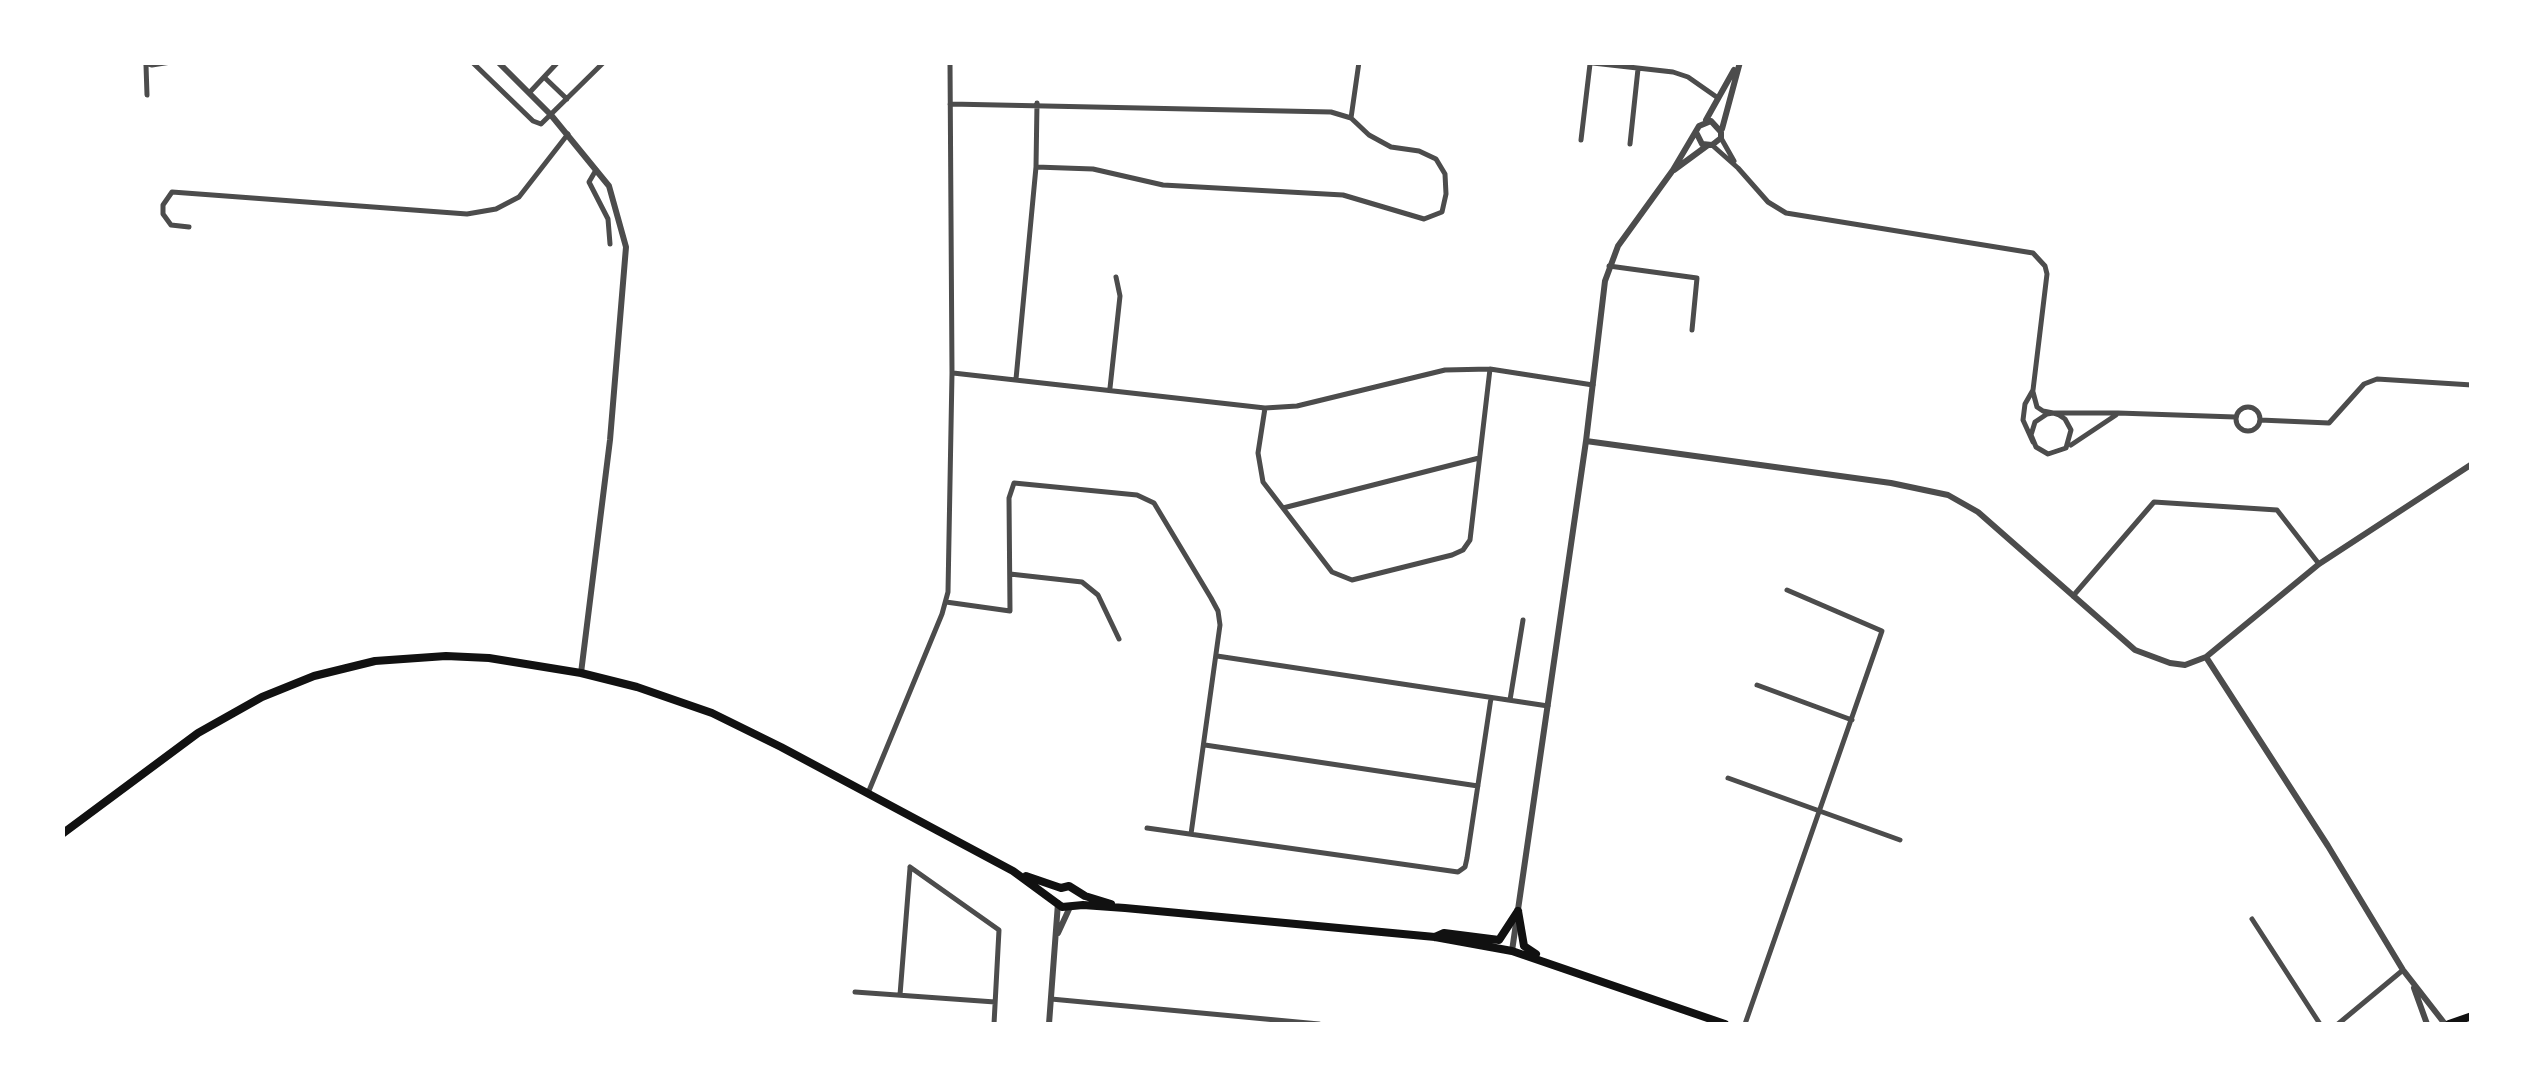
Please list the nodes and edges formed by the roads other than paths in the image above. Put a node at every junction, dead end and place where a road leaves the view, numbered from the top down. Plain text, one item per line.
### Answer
1 (171, 62) edge
2 (472, 62) edge
3 (498, 62) edge
4 (558, 62) edge
5 (604, 62) edge
6 (950, 62) edge
7 (1359, 62) edge
8 (1739, 62) edge
9 (1587, 63) edge
10 (144, 64) edge
11 (1638, 69) junction
12 (544, 77) junction
13 (530, 92) junction
14 (147, 94) dead end
15 (1718, 98) junction
16 (567, 99) junction
17 (950, 104) junction
18 (1037, 104) junction
19 (551, 114) junction
20 (1351, 118) junction
21 (1705, 121) junction
22 (568, 134) junction
23 (1697, 134) junction
24 (1721, 134) junction
25 (1581, 140) dead end
26 (1630, 144) dead end
27 (1710, 146) junction
28 (1036, 167) junction
29 (1738, 168) junction
30 (596, 170) junction
31 (1674, 170) junction
32 (189, 228) dead end
33 (610, 244) dead end
34 (1609, 266) junction
35 (1116, 277) dead end
36 (1692, 330) dead end
37 (1490, 369) junction
38 (952, 373) junction
39 (1016, 378) junction
40 (1593, 386) junction
41 (2472, 386) edge
42 (1110, 389) junction
43 (2033, 390) junction
44 (1266, 408) junction
45 (2053, 414) junction
46 (2118, 414) junction
47 (2235, 416) junction
48 (2260, 420) junction
49 (1586, 441) junction
50 (2033, 442) junction
51 (2066, 448) junction
52 (1480, 458) junction
53 (2472, 464) edge
54 (1283, 508) junction
55 (2319, 564) junction
56 (1010, 574) junction
57 (1787, 590) dead end
58 (2073, 596) junction
59 (946, 602) junction
60 (1522, 620) dead end
61 (1119, 639) dead end
62 (1217, 656) junction
63 (2206, 658) junction
64 (581, 672) junction
65 (1757, 685) dead end
66 (1491, 698) junction
67 (1510, 700) junction
68 (1548, 706) junction
69 (1852, 720) junction
70 (1204, 745) junction
71 (1728, 778) dead end
72 (1478, 786) junction
73 (868, 793) junction
74 (1821, 811) junction
75 (1147, 828) dead end
76 (62, 834) edge
77 (1190, 834) junction
78 (1900, 840) dead end
79 (1013, 872) junction
80 (1061, 888) junction
81 (1075, 892) junction
82 (1057, 902) junction
83 (1072, 906) junction
84 (1125, 908) junction
85 (1518, 911) junction
86 (2252, 919) dead end
87 (1434, 938) junction
88 (1056, 939) junction
89 (1512, 951) junction
90 (1546, 961) junction
91 (2402, 970) junction
92 (2412, 983) junction
93 (855, 992) dead end
94 (900, 995) junction
95 (1051, 1000) junction
96 (996, 1002) junction
97 (2472, 1016) edge
98 (1284, 1023) edge
99 (994, 1024) edge
100 (1049, 1024) edge
101 (1319, 1024) edge
102 (1725, 1024) edge
103 (1744, 1024) edge
104 (2320, 1024) edge
105 (2338, 1024) edge
106 (2427, 1024) edge
107 (2447, 1024) edge

1 - 10 street
2 - 19 street
3 - 13 street
4 - 12 street
5 - 16 street
6 - 17 street
7 - 20 street
8 - 15 street
8 - 24 street
9 - 11 street
9 - 25 street
10 - 14 street
11 - 15 street
11 - 26 street
12 - 13 street
12 - 16 street
13 - 19 street
15 - 21 street
16 - 19 street
17 - 18 street
17 - 38 street
18 - 20 street
18 - 28 street
19 - 22 street
20 - 28 street
21 - 23 street
21 - 24 street
22 - 30 street
22 - 32 street
23 - 27 street
23 - 31 street
24 - 27 street
24 - 29 street
27 - 29 street
27 - 31 street
28 - 39 street
29 - 43 street
30 - 33 street
30 - 64 street
31 - 34 street
34 - 36 street
34 - 40 street
35 - 42 street
37 - 40 street
37 - 44 street
37 - 52 street
38 - 39 street
38 - 59 street
39 - 42 street
40 - 49 street
41 - 48 street
42 - 44 street
43 - 45 street
43 - 50 street
44 - 54 street
45 - 46 street
45 - 50 street
45 - 51 street
46 - 47 street
46 - 51 street
47 - 48 street
47 - 48 street
49 - 58 street
49 - 68 street
50 - 51 street
52 - 54 street
52 - 54 street
53 - 55 street
55 - 58 street
55 - 63 street
56 - 59 street
56 - 61 street
56 - 62 street
57 - 69 street
58 - 63 street
59 - 73 street
60 - 67 street
62 - 66 street
62 - 70 street
63 - 91 street
64 - 73 main road
64 - 76 main road
65 - 69 street
66 - 67 street
66 - 72 street
67 - 68 street
68 - 85 street
69 - 74 street
70 - 72 street
70 - 77 street
71 - 74 street
72 - 77 street
73 - 79 main road
74 - 78 street
74 - 103 street
75 - 77 street
79 - 80 main road
79 - 82 main road
80 - 81 main road
80 - 82 main road
81 - 83 main road
81 - 84 main road
82 - 83 main road
82 - 88 street
83 - 84 main road
83 - 88 street
84 - 87 main road
85 - 87 main road
85 - 89 street
85 - 90 main road
86 - 104 street
87 - 89 main road
88 - 95 street
89 - 90 main road
90 - 102 main road
91 - 92 street
91 - 105 street
92 - 106 street
92 - 107 street
93 - 94 street
94 - 96 street
94 - 96 street
95 - 98 street
95 - 100 street
96 - 99 street
97 - 107 main road
98 - 101 street

